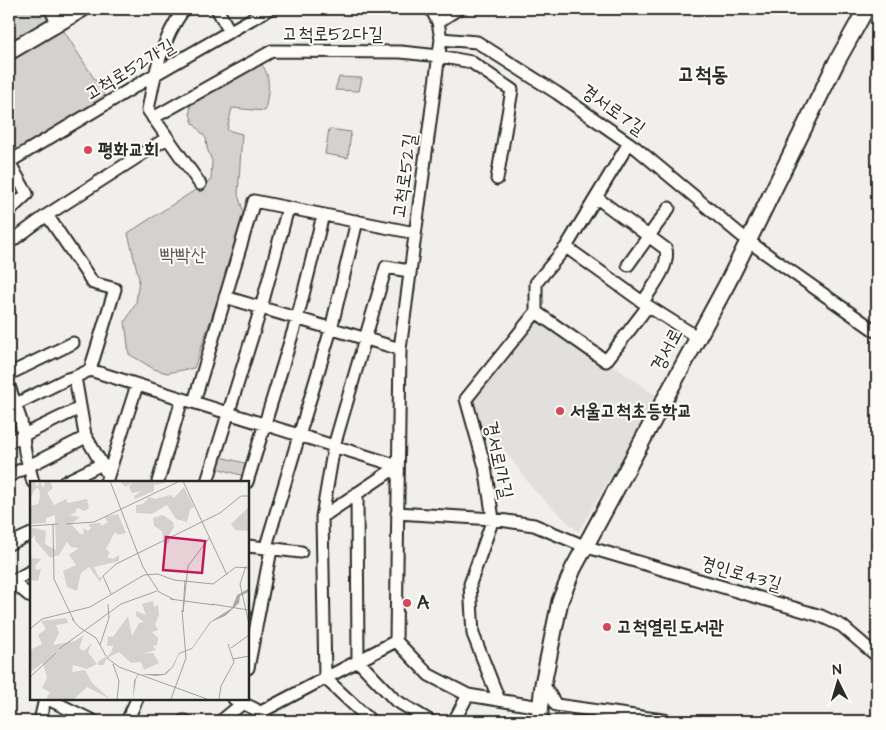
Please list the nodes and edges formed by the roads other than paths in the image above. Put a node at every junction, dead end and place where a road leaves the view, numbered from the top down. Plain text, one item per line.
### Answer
1 (50, 9) edge
2 (82, 9) edge
3 (184, 9) edge
4 (216, 9) edge
5 (431, 9) edge
6 (458, 9) edge
7 (866, 9) edge
8 (263, 10) edge
9 (438, 22) junction
10 (58, 23) junction
11 (230, 32) junction
12 (441, 39) junction
13 (9, 52) edge
14 (439, 56) junction
15 (154, 75) junction
16 (153, 118) junction
17 (167, 138) junction
18 (629, 143) junction
19 (9, 162) edge
20 (497, 179) dead end
21 (200, 184) dead end
22 (597, 198) junction
23 (288, 208) junction
24 (669, 208) dead end
25 (9, 211) edge
26 (47, 215) junction
27 (323, 215) junction
28 (357, 222) junction
29 (415, 233) junction
30 (648, 236) junction
31 (748, 241) junction
32 (9, 243) edge
33 (566, 247) junction
34 (628, 265) dead end
35 (410, 271) junction
36 (225, 297) junction
37 (646, 304) junction
38 (261, 308) junction
39 (536, 312) junction
40 (297, 319) junction
41 (331, 329) junction
42 (877, 332) edge
43 (697, 337) junction
44 (366, 339) junction
45 (73, 343) dead end
46 (400, 349) junction
47 (90, 370) junction
48 (9, 374) edge
49 (75, 377) junction
50 (137, 384) junction
51 (9, 386) edge
52 (188, 400) junction
53 (16, 404) junction
54 (80, 408) junction
55 (227, 413) junction
56 (265, 424) junction
57 (22, 435) junction
58 (299, 435) junction
59 (86, 437) junction
60 (9, 442) edge
61 (334, 446) junction
62 (102, 464) junction
63 (28, 466) junction
64 (398, 466) junction
65 (9, 476) edge
66 (107, 479) edge
67 (33, 481) edge
68 (67, 481) edge
69 (158, 481) edge
70 (206, 481) edge
71 (248, 481) edge
72 (357, 493) junction
73 (397, 513) junction
74 (322, 517) junction
75 (493, 519) junction
76 (30, 534) edge
77 (9, 544) edge
78 (249, 546) edge
79 (584, 546) junction
80 (269, 548) junction
81 (302, 552) dead end
82 (30, 571) edge
83 (10, 581) edge
84 (30, 596) edge
85 (396, 641) junction
86 (877, 656) edge
87 (358, 661) junction
88 (249, 663) edge
89 (325, 678) junction
90 (543, 684) junction
91 (468, 695) junction
92 (47, 700) edge
93 (49, 700) edge
94 (137, 700) edge
95 (239, 700) edge
96 (499, 700) junction
97 (259, 713) junction
98 (539, 714) edge
99 (40, 721) edge
100 (93, 721) edge
101 (127, 721) edge
102 (221, 721) edge
103 (268, 721) edge
104 (371, 721) edge
105 (430, 721) edge
106 (454, 721) edge
107 (670, 721) edge

1 - 10 street
2 - 10 main road
3 - 15 street
4 - 11 street
5 - 9 street, 고척로52길
6 - 9 street
7 - 31 main road, 경서로
8 - 11 street, 고척로52가길
9 - 12 street, 고척로52길
10 - 13 main road
11 - 15 street, 고척로52가길
12 - 14 street, 고척로52길
12 - 18 street, 경서로7길
14 - 16 street, 고척로52다길
14 - 20 street, 고척로52다길
14 - 29 street, 고척로52길
15 - 16 street
15 - 19 street, 고척로52가길
16 - 17 street
17 - 21 street
17 - 26 street
18 - 22 street
18 - 31 street, 경서로7길
19 - 25 street
22 - 30 street
22 - 33 street
23 - 27 street
23 - 36 street
23 - 38 street
24 - 30 street
26 - 32 street
26 - 47 street
27 - 28 street
27 - 40 street
28 - 29 street
28 - 41 street
29 - 35 street, 고척로52길
30 - 34 street
30 - 37 street
31 - 42 street, 경서로7길
31 - 43 main road, 경서로
33 - 37 street
33 - 39 street
35 - 44 street
35 - 46 street, 고척로52길
36 - 38 street
36 - 52 street
37 - 39 street
37 - 43 street
38 - 40 street
38 - 55 street
39 - 75 street, 경서로1가길
40 - 41 street
40 - 56 street
41 - 44 street
41 - 58 street
43 - 79 main road, 경서로
44 - 46 street
44 - 61 street
45 - 48 street
46 - 64 street, 고척로52길
47 - 49 street
47 - 50 street
49 - 53 street
49 - 54 street
50 - 52 street
50 - 66 street
51 - 53 street
52 - 55 street
52 - 69 street
53 - 57 street
54 - 57 street
54 - 59 street
55 - 56 street
55 - 70 street
56 - 58 street
56 - 71 street
57 - 60 street
57 - 63 street
58 - 61 street
58 - 80 street
59 - 62 street
59 - 63 street
61 - 64 street
61 - 74 street
62 - 66 street
62 - 68 street
63 - 65 street
63 - 67 street
64 - 72 street
64 - 73 street, 고척로52길
72 - 74 street
72 - 87 street
73 - 75 street, 경인로43길
73 - 85 street, 고척로52길
74 - 89 street
75 - 79 street, 경인로43길
75 - 96 street, 경서로1가길
76 - 77 street
78 - 80 street
79 - 86 street, 경인로43길
79 - 90 main road, 경서로
80 - 81 street
80 - 88 street
82 - 83 street
83 - 84 street
85 - 87 street
85 - 91 street
87 - 89 street
87 - 105 street
89 - 97 street
89 - 104 street
90 - 98 main road, 경서로
90 - 107 street
91 - 96 street
91 - 106 street
92 - 99 street
93 - 100 street
94 - 101 street
95 - 97 street
95 - 102 street
96 - 98 street
97 - 103 street

